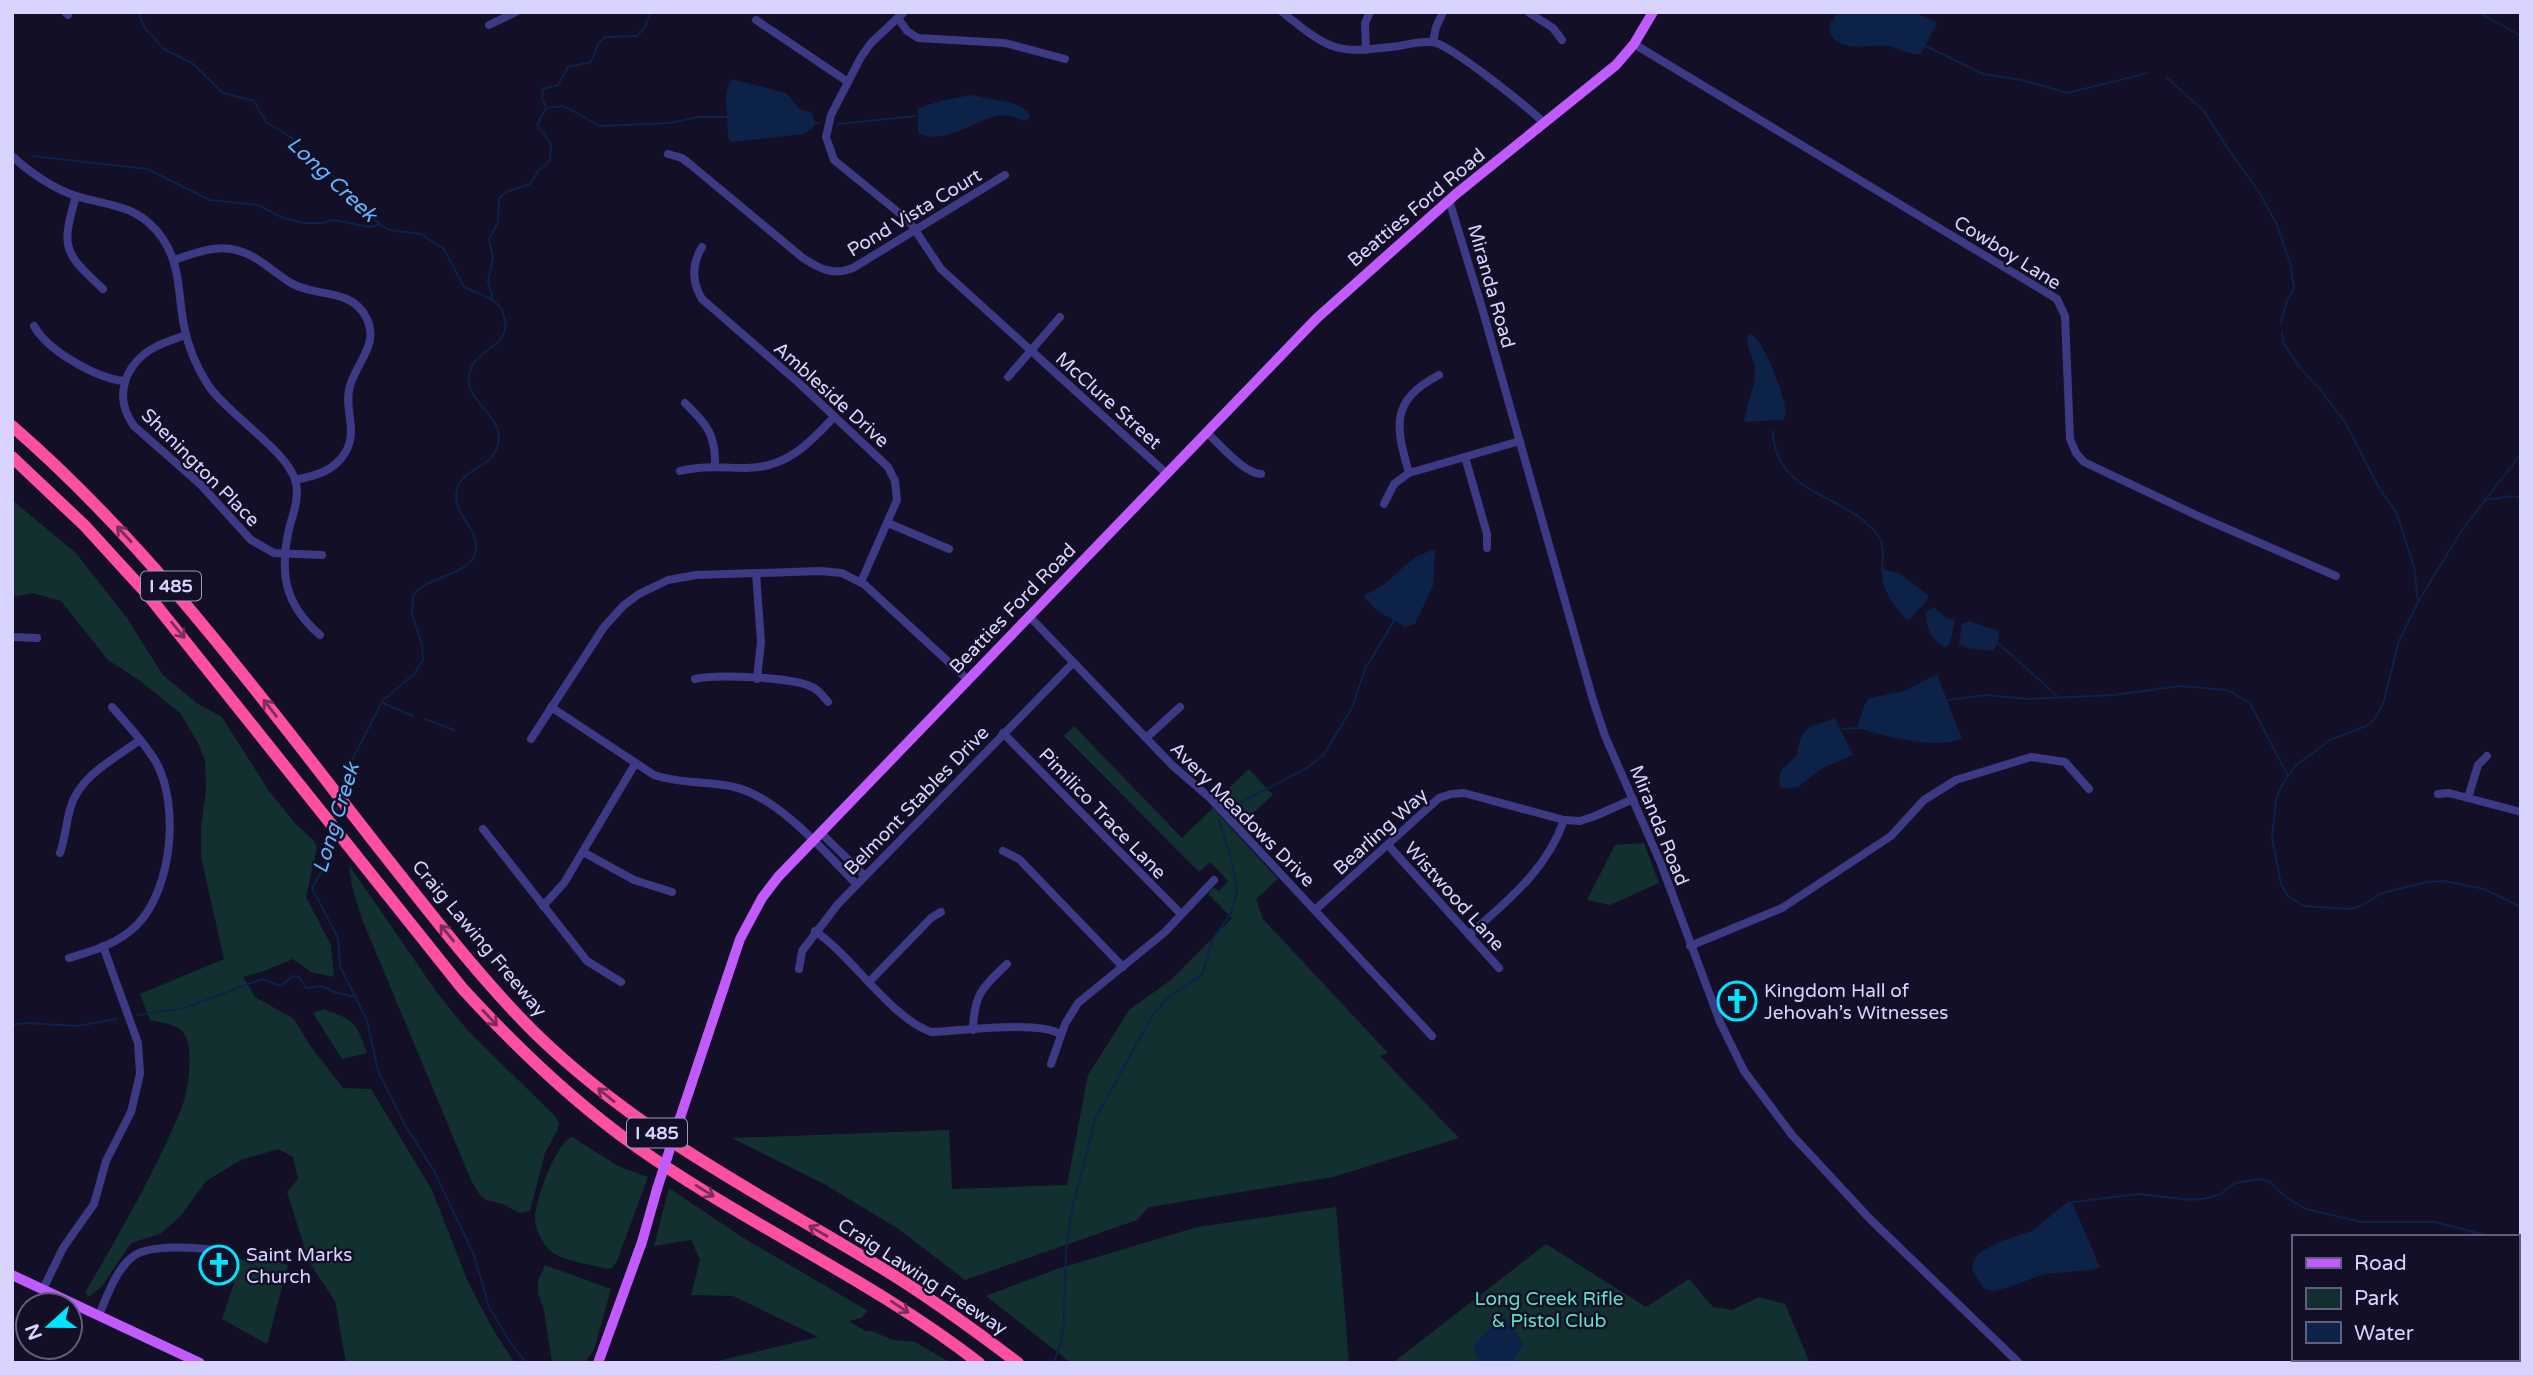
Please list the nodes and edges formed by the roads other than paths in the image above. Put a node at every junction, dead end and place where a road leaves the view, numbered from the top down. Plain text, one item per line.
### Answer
1 (516, 12) edge
2 (1282, 12) edge
3 (1370, 12) edge
4 (1443, 12) edge
5 (1528, 12) edge
6 (1653, 12) edge
7 (901, 15) edge
8 (756, 20) dead end
9 (489, 24) dead end
10 (1562, 40) dead end
11 (1433, 42) junction
12 (1634, 44) junction
13 (1366, 50) junction
14 (1065, 59) dead end
15 (848, 82) junction
16 (1544, 123) junction
17 (667, 154) dead end
18 (14, 162) edge
19 (1005, 175) dead end
20 (76, 196) junction
21 (1449, 200) junction
22 (917, 230) junction
23 (702, 247) dead end
24 (174, 260) junction
25 (103, 289) dead end
26 (1060, 317) dead end
27 (34, 326) dead end
28 (186, 335) junction
29 (1030, 351) junction
30 (1439, 376) dead end
31 (1008, 377) dead end
32 (124, 380) junction
33 (684, 403) dead end
34 (834, 417) junction
35 (12, 426) edge
36 (1206, 432) junction
37 (1520, 441) junction
38 (12, 457) edge
39 (1465, 457) junction
40 (715, 467) junction
41 (680, 471) dead end
42 (1167, 473) junction
43 (1409, 473) junction
44 (1261, 474) dead end
45 (295, 480) junction
46 (1384, 504) dead end
47 (888, 523) junction
48 (1487, 548) dead end
49 (949, 550) dead end
50 (284, 555) junction
51 (322, 555) dead end
52 (756, 573) junction
53 (2336, 576) dead end
54 (861, 582) junction
55 (1029, 615) junction
56 (320, 635) dead end
57 (12, 637) edge
58 (37, 639) dead end
59 (1073, 663) junction
60 (695, 679) dead end
61 (757, 679) junction
62 (967, 680) junction
63 (828, 702) dead end
64 (112, 707) dead end
65 (551, 707) junction
66 (1180, 707) dead end
67 (1003, 733) junction
68 (1146, 738) junction
69 (531, 739) dead end
70 (140, 740) junction
71 (2487, 756) dead end
72 (635, 764) junction
73 (2090, 789) dead end
74 (2438, 794) dead end
75 (2468, 798) junction
76 (1633, 799) junction
77 (2521, 812) edge
78 (1563, 820) junction
79 (483, 830) dead end
80 (817, 835) junction
81 (1388, 845) junction
82 (1003, 851) dead end
83 (583, 852) junction
84 (60, 853) dead end
85 (864, 875) junction
86 (1214, 880) dead end
87 (856, 884) junction
88 (672, 892) dead end
89 (543, 906) junction
90 (1315, 910) junction
91 (941, 912) dead end
92 (1181, 914) junction
93 (815, 931) junction
94 (1469, 935) junction
95 (103, 946) junction
96 (1690, 946) junction
97 (69, 958) dead end
98 (1007, 964) dead end
99 (1122, 967) junction
100 (1499, 968) dead end
101 (799, 969) dead end
102 (870, 981) junction
103 (621, 982) dead end
104 (973, 1030) junction
105 (1060, 1034) junction
106 (1432, 1036) dead end
107 (1051, 1064) dead end
108 (227, 1252) dead end
109 (12, 1275) edge
110 (43, 1289) junction
111 (99, 1315) junction
112 (200, 1363) edge
113 (598, 1363) edge
114 (979, 1363) edge
115 (1018, 1363) edge
116 (2019, 1363) edge

1 - 9 street
2 - 13 street
3 - 13 street
4 - 11 street
5 - 10 street
6 - 12 main road, Beatties Ford Road
7 - 14 street
7 - 15 street, McClure Street
8 - 15 street
11 - 13 street
11 - 16 street
12 - 16 main road, Beatties Ford Road
12 - 53 street, Cowboy Lane
15 - 22 street, McClure Street
16 - 21 main road, Beatties Ford Road
17 - 22 street, Pond Vista Court
18 - 20 street
19 - 22 street, Pond Vista Court
20 - 24 street
20 - 25 street
21 - 36 main road, Beatties Ford Road
21 - 37 street, Miranda Road
22 - 29 street, McClure Street
23 - 34 street, Ambleside Drive
24 - 28 street
24 - 45 street
26 - 29 street
27 - 32 street
28 - 32 street
28 - 45 street
29 - 31 street
29 - 42 street, McClure Street
30 - 43 street
32 - 50 street, Shenington Place
33 - 40 street
34 - 40 street
34 - 47 street, Ambleside Drive
115 -> 35 highway, Craig Lawing Freeway / I 485
36 - 42 main road, Beatties Ford Road
36 - 44 street
37 - 39 street
37 - 76 street, Miranda Road
38 -> 114 highway, Craig Lawing Freeway / I 485
39 - 43 street
39 - 48 street
40 - 41 street
42 - 55 main road, Beatties Ford Road
43 - 46 street
45 - 50 street
47 - 49 street
47 - 54 street, Ambleside Drive
50 - 51 street, Shenington Place
50 - 56 street
52 - 54 street
52 - 61 street
52 - 65 street
54 - 62 street
55 - 59 street, Avery Meadows Drive
55 - 62 main road, Beatties Ford Road
57 - 58 street
59 - 67 street, Belmont Stables Drive
59 - 68 street, Avery Meadows Drive
60 - 61 street
61 - 63 street
62 - 80 main road, Beatties Ford Road
64 - 70 street
65 - 69 street
65 - 72 street
66 - 68 street
67 - 85 street, Belmont Stables Drive
67 - 92 street, Pimilico Trace Lane
68 - 90 street, Avery Meadows Drive
70 - 84 street
70 - 95 street
71 - 75 street
72 - 80 street
72 - 83 street
73 - 96 street
74 - 75 street
75 - 77 street
76 - 78 street, Bearling Way
76 - 96 street, Miranda Road
78 - 81 street, Bearling Way
78 - 94 street
79 - 89 street
80 - 85 street
80 - 87 street
80 - 113 main road, Beatties Ford Road, bridge
81 - 90 street, Bearling Way
81 - 94 street, Wistwood Lane
82 - 99 street
83 - 88 street
83 - 89 street
85 - 87 street, Belmont Stables Drive
86 - 92 street
87 - 93 street, Belmont Stables Drive
89 - 103 street
90 - 106 street, Avery Meadows Drive
91 - 102 street
92 - 99 street
93 - 101 street, Belmont Stables Drive
93 - 102 street
94 - 100 street, Wistwood Lane
95 - 97 street
95 - 110 street
96 - 116 street, Miranda Road
98 - 104 street
99 - 105 street
102 - 104 street
104 - 105 street
105 - 107 street
108 - 111 street
109 - 110 main road
110 - 111 main road
111 - 112 main road

